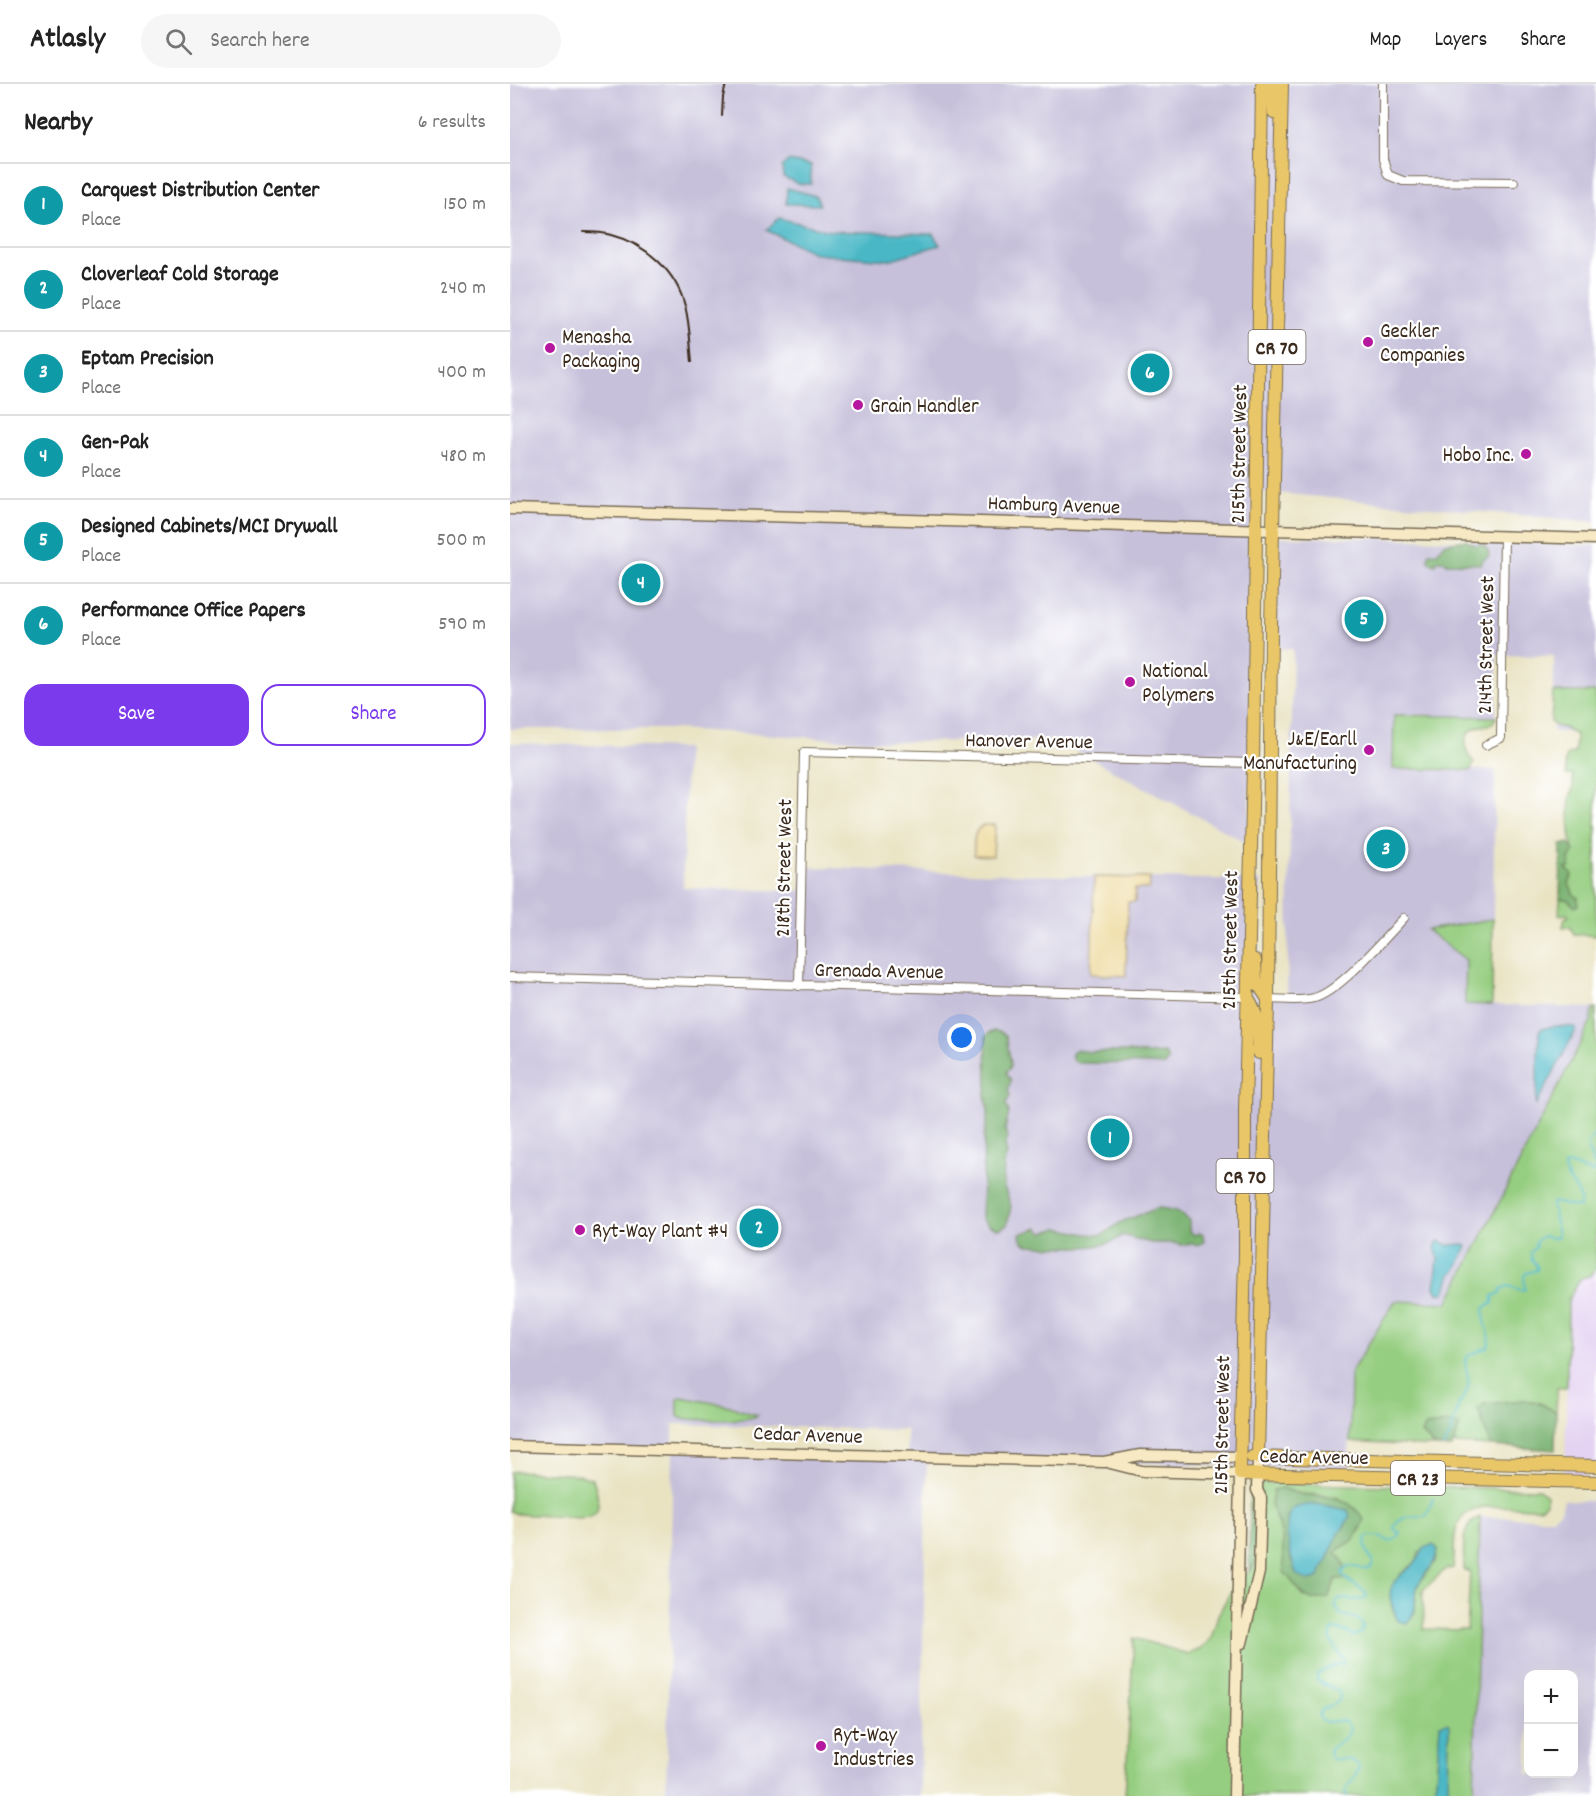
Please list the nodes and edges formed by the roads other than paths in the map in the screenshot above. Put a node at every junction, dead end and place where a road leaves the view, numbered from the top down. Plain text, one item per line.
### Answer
1 (1262, 84) edge
2 (1273, 84) edge
3 (1282, 84) edge
4 (1383, 84) edge
5 (1281, 164) junction
6 (1514, 182) dead end
7 (510, 509) edge
8 (1256, 529) junction
9 (1273, 530) junction
10 (1504, 537) junction
11 (1596, 539) edge
12 (1486, 745) dead end
13 (804, 752) joint
14 (1253, 763) junction
15 (1250, 869) junction
16 (1404, 918) dead end
17 (510, 977) edge
18 (799, 986) junction
19 (1247, 997) junction
20 (1268, 999) junction
21 (1265, 1110) junction
22 (510, 1446) edge
23 (1240, 1457) junction
24 (1258, 1457) junction
25 (1104, 1462) junction
26 (1596, 1466) edge
27 (1240, 1474) junction
28 (1257, 1474) junction
29 (1596, 1482) edge
30 (1236, 1679) junction
31 (1234, 1796) edge

1 - 8 main road, 215th Street West / CR 70
2 - 5 main road
3 - 5 main road, 215th Street West / CR 70
4 - 6 street
5 - 9 main road, 215th Street West / CR 70
7 - 8 street, Hamburg Avenue
8 - 9 street, Hamburg Avenue
8 - 14 main road, 215th Street West / CR 70
9 - 10 street, Hamburg Avenue
9 - 20 main road, 215th Street West / CR 70
10 - 11 street, Hamburg Avenue
10 - 12 street, 214th Street West
13 - 14 street, Hanover Avenue
13 - 18 street, 218th Street West
14 - 15 main road, 215th Street West / CR 70
15 - 19 main road, 215th Street West / CR 70
15 - 20 main road
16 - 20 street
17 - 18 street, Grenada Avenue
18 - 19 street, Grenada Avenue
19 - 21 main road
19 - 23 main road, 215th Street West / CR 70
20 - 21 main road, 215th Street West / CR 70
21 - 24 main road, 215th Street West / CR 70
22 - 25 street, Cedar Avenue / CR 23
23 - 24 main road, Cedar Avenue / CR 23
23 - 25 street, Cedar Avenue / CR 23
23 - 27 main road, 215th Street West / CR 70
24 - 26 main road, Cedar Avenue / CR 23
24 - 28 street
25 - 27 street, Cedar Avenue / CR 23
27 - 28 main road, Cedar Avenue / CR 23
27 - 30 street, 215th Street West
28 - 29 main road, Cedar Avenue / CR 23
28 - 30 street
30 - 31 street, 215th Street West

